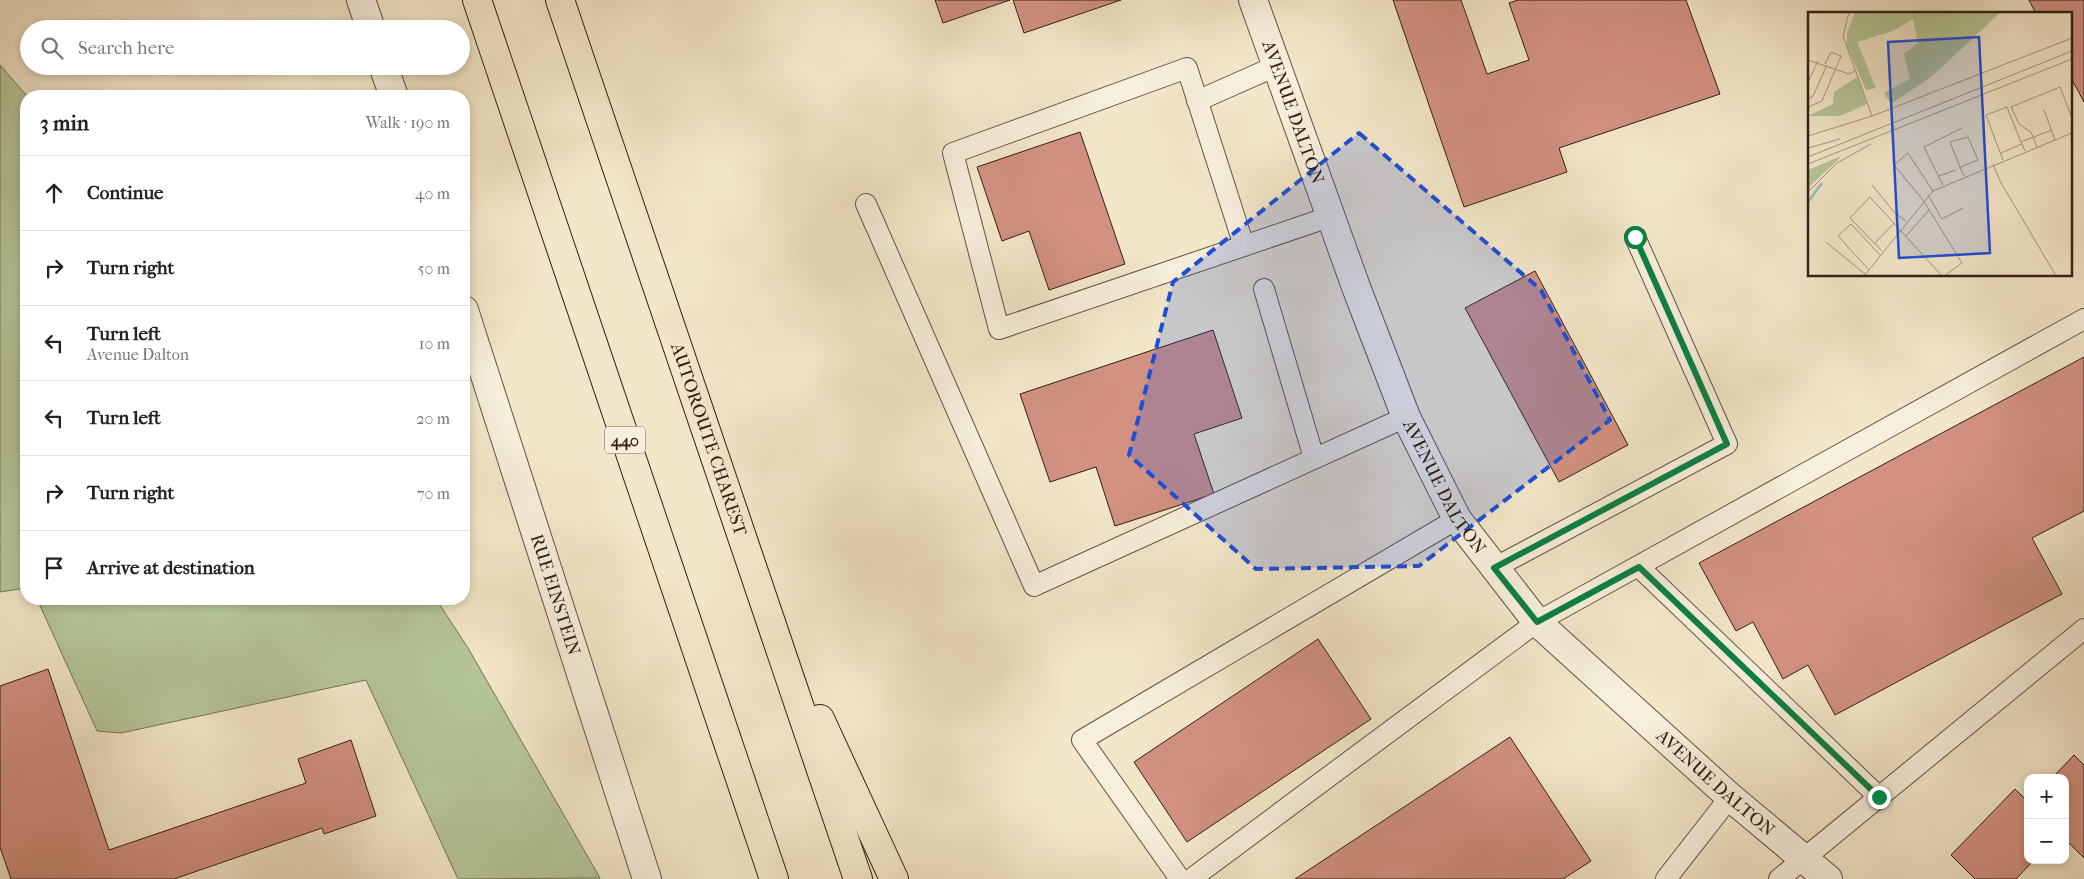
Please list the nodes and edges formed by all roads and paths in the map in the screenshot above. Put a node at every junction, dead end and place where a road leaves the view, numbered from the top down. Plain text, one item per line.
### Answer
1 (361, 0) edge
2 (477, 0) edge
3 (560, 0) edge
4 (1253, 0) edge
5 (368, 20) edge
6 (1276, 66) junction
7 (387, 75) edge
8 (392, 90) edge
9 (1197, 101) junction
10 (866, 204) dead end
11 (1332, 216) junction
12 (1635, 237) dead end
13 (1244, 246) junction
14 (1264, 289) dead end
15 (2084, 319) edge
16 (470, 329) edge
17 (1406, 417) junction
18 (1314, 458) junction
19 (1457, 519) junction
20 (1639, 567) junction
21 (1494, 568) junction
22 (761, 590) junction
23 (1537, 622) junction
24 (2084, 629) edge
25 (1730, 797) junction
26 (1879, 797) junction
27 (1804, 858) junction
28 (647, 879) edge
29 (774, 879) edge
30 (858, 879) edge
31 (894, 879) edge
32 (1180, 879) edge
33 (1191, 879) edge
34 (1666, 879) edge
35 (1779, 879) edge
36 (1828, 879) edge

1 - 5 street
2 - 29 highway, 440
3 - 22 highway, AUTOROUTE CHAREST
4 - 6 street, AVENUE DALTON
6 - 9 lane
6 - 11 street, AVENUE DALTON
7 - 8 street
9 - 13 lane
9 - 13 lane
10 - 18 lane
11 - 13 lane
11 - 17 street, AVENUE DALTON
12 - 21 lane
14 - 18 lane
15 - 20 lane
16 - 28 street, RUE EINSTEIN
17 - 18 lane
17 - 19 street, AVENUE DALTON
19 - 21 street, AVENUE DALTON
19 - 32 lane
20 - 23 lane
20 - 26 lane
21 - 23 street, AVENUE DALTON
22 - 30 highway, AUTOROUTE CHAREST
22 - 31 highway
23 - 25 street, AVENUE DALTON
23 - 33 lane
24 - 26 lane
25 - 27 street, AVENUE DALTON
25 - 34 lane
26 - 27 lane
27 - 35 lane
27 - 36 street, AVENUE DALTON

